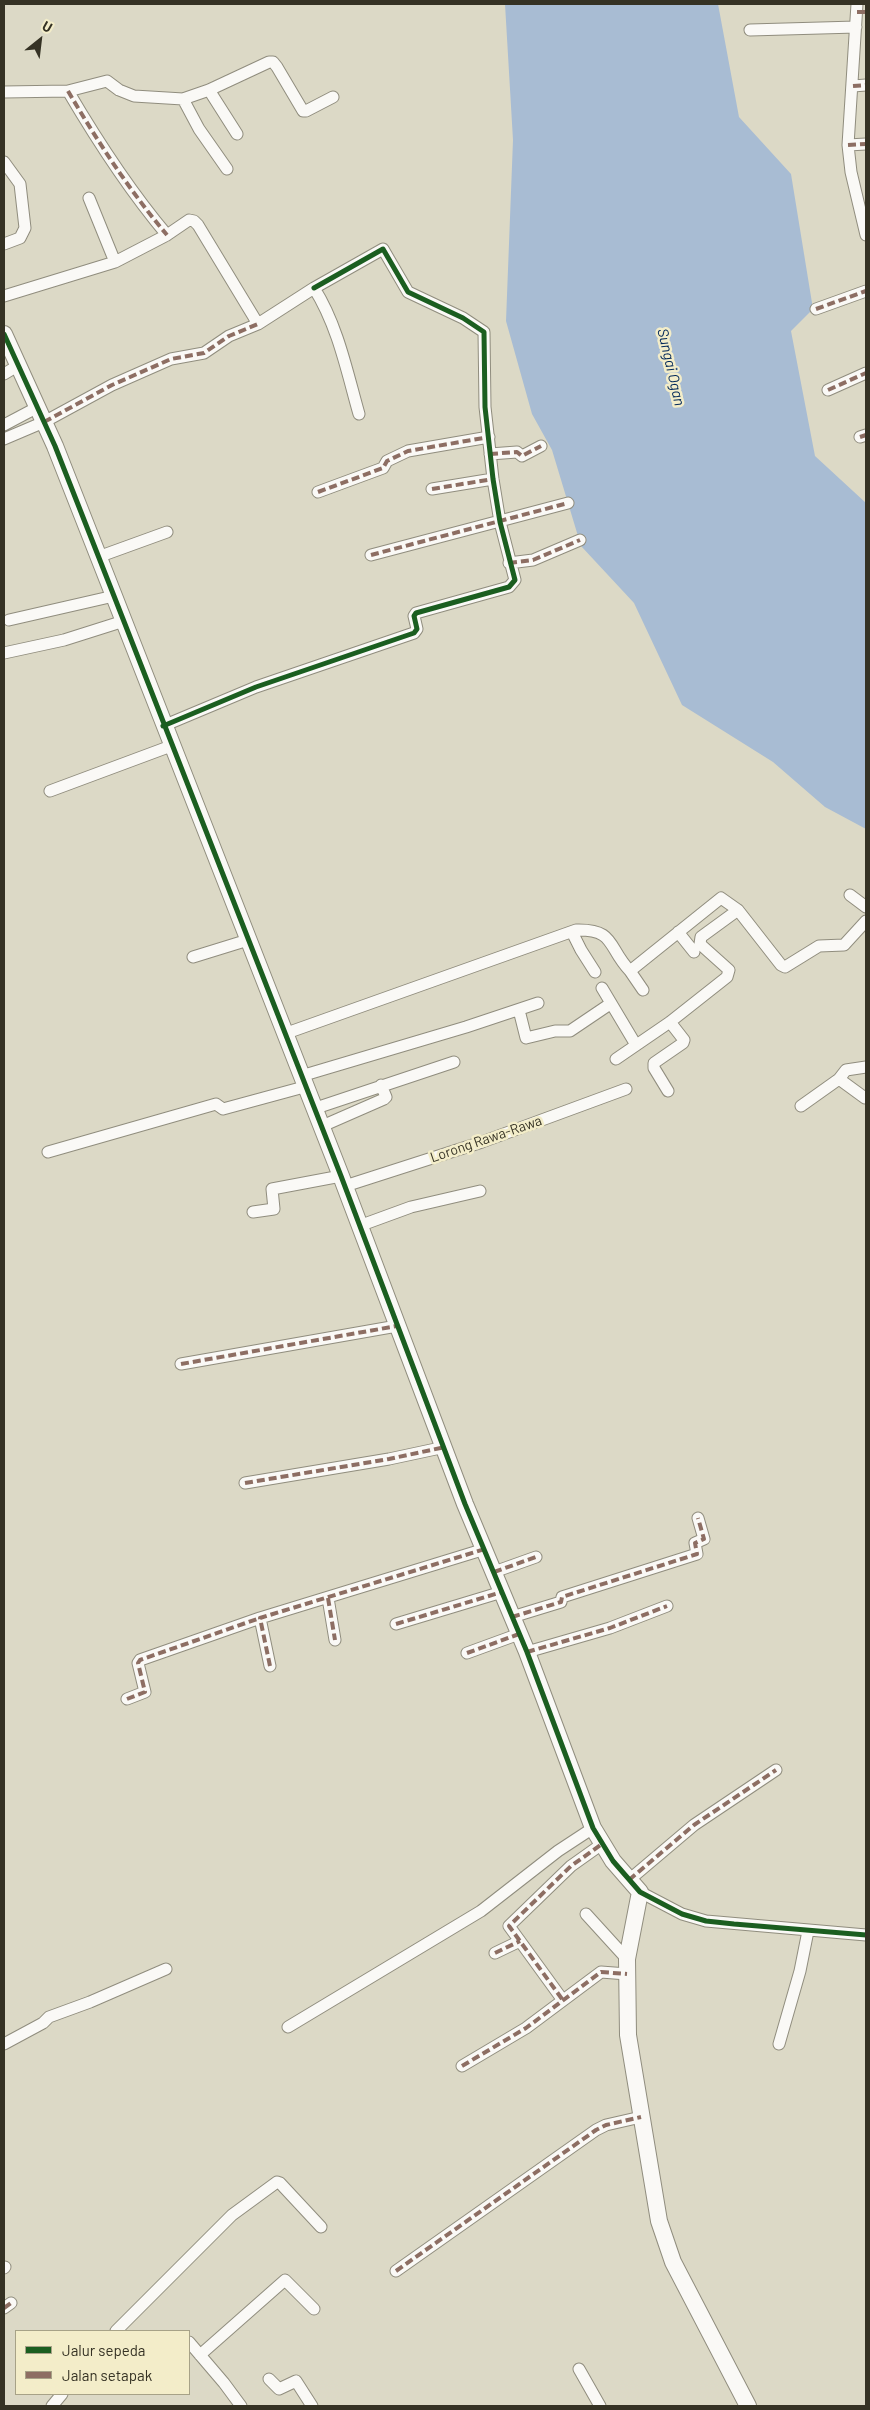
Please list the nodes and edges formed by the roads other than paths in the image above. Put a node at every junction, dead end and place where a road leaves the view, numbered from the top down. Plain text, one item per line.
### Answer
1 (860, 9) edge
2 (856, 28) junction
3 (750, 30) dead end
4 (866, 85) edge
5 (853, 86) junction
6 (209, 90) junction
7 (68, 91) junction
8 (4, 92) edge
9 (333, 97) dead end
10 (183, 99) junction
11 (237, 134) dead end
12 (866, 144) edge
13 (848, 145) junction
14 (4, 164) edge
15 (227, 169) dead end
16 (89, 198) dead end
17 (866, 234) edge
18 (167, 235) junction
19 (4, 244) edge
20 (115, 262) junction
21 (314, 288) junction
22 (866, 291) edge
23 (4, 296) edge
24 (816, 308) dead end
25 (258, 324) junction
26 (4, 334) edge
27 (19, 365) junction
28 (4, 374) edge
29 (866, 374) edge
30 (828, 390) dead end
31 (41, 414) junction
32 (359, 414) dead end
33 (4, 425) edge
34 (490, 437) junction
35 (4, 439) edge
36 (541, 446) dead end
37 (490, 454) junction
38 (493, 479) junction
39 (432, 489) dead end
40 (318, 492) dead end
41 (568, 503) dead end
42 (500, 522) junction
43 (167, 532) dead end
44 (580, 540) dead end
45 (371, 555) dead end
46 (99, 559) junction
47 (509, 563) junction
48 (112, 590) junction
49 (9, 620) dead end
50 (124, 621) junction
51 (4, 653) edge
52 (164, 726) junction
53 (171, 746) junction
54 (50, 791) dead end
55 (850, 895) dead end
56 (866, 907) edge
57 (738, 910) junction
58 (866, 921) edge
59 (572, 932) junction
60 (678, 932) junction
61 (248, 940) junction
62 (694, 952) dead end
63 (192, 957) dead end
64 (630, 971) junction
65 (595, 972) dead end
66 (602, 988) dead end
67 (643, 990) dead end
68 (538, 1003) dead end
69 (610, 1004) junction
70 (519, 1010) junction
71 (670, 1022) junction
72 (284, 1034) junction
73 (636, 1045) junction
74 (616, 1058) dead end
75 (454, 1062) dead end
76 (866, 1067) edge
77 (839, 1079) junction
78 (302, 1082) junction
79 (381, 1085) junction
80 (626, 1089) dead end
81 (668, 1091) dead end
82 (865, 1098) dead end
83 (801, 1106) dead end
84 (313, 1109) junction
85 (320, 1126) junction
86 (48, 1152) dead end
87 (343, 1181) junction
88 (480, 1190) dead end
89 (253, 1212) dead end
90 (359, 1226) junction
91 (397, 1326) junction
92 (181, 1364) dead end
93 (445, 1446) junction
94 (245, 1483) dead end
95 (698, 1518) dead end
96 (485, 1549) junction
97 (536, 1557) dead end
98 (494, 1572) junction
99 (502, 1592) junction
100 (328, 1598) junction
101 (667, 1606) dead end
102 (512, 1617) junction
103 (260, 1618) junction
104 (396, 1624) dead end
105 (519, 1634) junction
106 (335, 1640) dead end
107 (528, 1652) junction
108 (467, 1653) dead end
109 (270, 1666) dead end
110 (127, 1699) dead end
111 (776, 1770) dead end
112 (593, 1828) junction
113 (602, 1844) junction
114 (629, 1880) junction
115 (640, 1892) junction
116 (586, 1914) dead end
117 (808, 1930) junction
118 (866, 1935) edge
119 (520, 1941) junction
120 (495, 1953) dead end
121 (627, 1967) junction
122 (166, 1969) dead end
123 (562, 1999) junction
124 (288, 2027) dead end
125 (4, 2044) edge
126 (779, 2044) dead end
127 (462, 2066) dead end
128 (641, 2117) junction
129 (321, 2227) dead end
130 (396, 2271) dead end
131 (314, 2309) dead end
132 (120, 2328) edge
133 (190, 2343) edge
134 (200, 2355) junction
135 (579, 2369) dead end
136 (269, 2379) dead end
137 (61, 2395) edge
138 (52, 2406) edge
139 (241, 2406) edge
140 (312, 2406) edge
141 (600, 2406) edge
142 (748, 2406) edge

1 - 2 street
2 - 3 street
2 - 5 street
4 - 5 street
5 - 13 street
6 - 9 street
6 - 10 street
6 - 11 street
7 - 8 street
7 - 10 street
7 - 18 street
10 - 15 street
12 - 13 street
13 - 17 street
14 - 19 street
16 - 20 street
18 - 20 street
18 - 25 street
20 - 23 street
21 - 25 street
21 - 32 street
21 - 34 street
22 - 24 street
25 - 31 street
26 - 27 street
27 - 28 street
27 - 31 street
29 - 30 street
31 - 33 street
31 - 35 street
31 - 46 street
34 - 37 street
34 - 40 street
36 - 37 street
37 - 38 street
38 - 39 street
38 - 42 street
41 - 42 street
42 - 45 street
42 - 47 street
43 - 46 street
44 - 47 street
46 - 48 street
47 - 52 street
48 - 49 street
48 - 50 street
50 - 51 street
50 - 52 street
52 - 53 street
53 - 54 street
53 - 61 street
55 - 56 street
57 - 58 street
57 - 60 street
57 - 71 street
59 - 64 street
59 - 65 street
59 - 72 street
60 - 62 street
60 - 64 street
61 - 63 street
61 - 72 street
64 - 67 street
66 - 69 street
68 - 70 street
69 - 70 street
69 - 73 street
70 - 78 street
71 - 73 street
71 - 81 street
72 - 78 street
73 - 74 street
75 - 79 street
76 - 77 street
77 - 82 street
77 - 83 street
78 - 84 street
78 - 86 street
79 - 84 street
79 - 85 street
80 - 87 street, Lorong Rawa-Rawa
84 - 85 street
85 - 87 street
87 - 89 street, Lorong Rawa-Rawa
87 - 90 street
88 - 90 street
90 - 91 street
91 - 92 street
91 - 93 street
93 - 94 street
93 - 96 street
95 - 102 street
96 - 98 street
96 - 100 street
97 - 98 street
98 - 99 street
99 - 102 street
99 - 104 street
100 - 103 street
100 - 106 street
101 - 107 street
102 - 105 street
103 - 109 street
103 - 110 street
105 - 107 street
105 - 108 street
107 - 112 street
111 - 114 street
112 - 113 street
112 - 124 street
113 - 114 street
113 - 119 street
114 - 115 street
115 - 117 street
115 - 121 street
116 - 121 street
117 - 118 street
117 - 126 street
119 - 120 street
119 - 123 street
121 - 123 street
121 - 128 street
122 - 125 street
123 - 127 street
128 - 130 street
128 - 142 street
129 - 132 street
131 - 134 street
133 - 134 street
134 - 139 street
135 - 141 street
136 - 140 street
137 - 138 street

